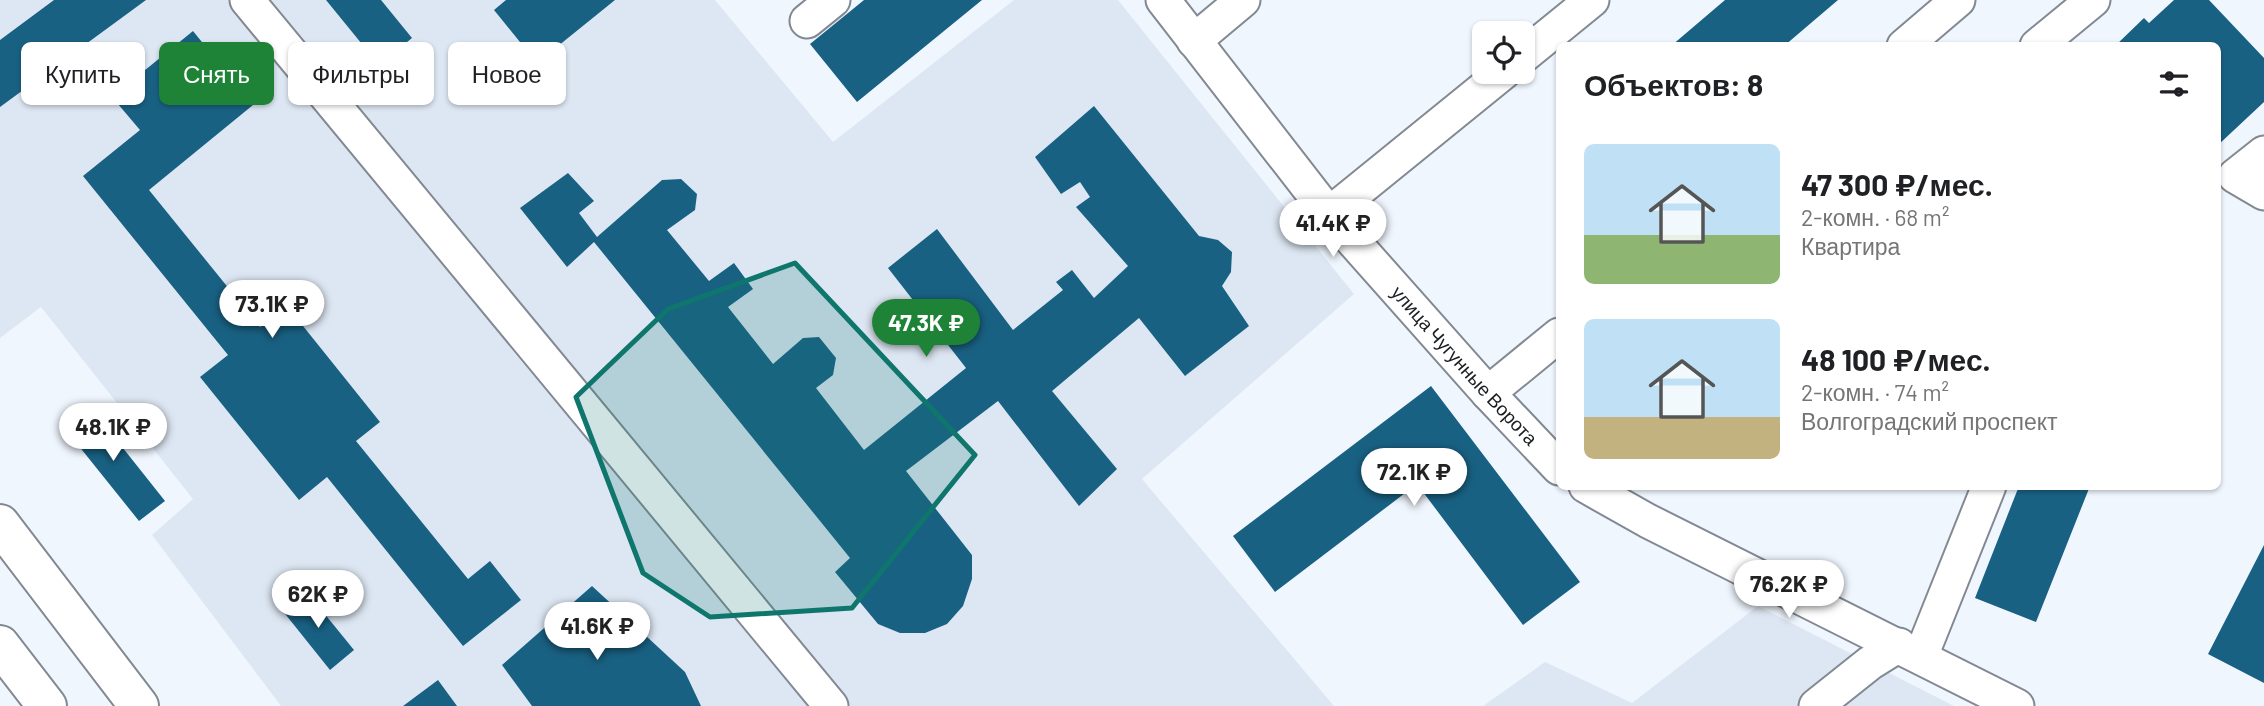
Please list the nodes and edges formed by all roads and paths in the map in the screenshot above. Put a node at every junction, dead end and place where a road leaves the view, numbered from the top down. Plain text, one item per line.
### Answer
1 (247, 0) edge
2 (833, 0) edge
3 (1163, 0) edge
4 (1243, 0) edge
5 (1592, 0) edge
6 (1958, 0) edge
7 (2093, 0) edge
8 (807, 20) dead end
9 (1194, 41) junction
10 (1909, 42) edge
11 (2043, 42) edge
12 (1535, 46) edge
13 (1489, 84) edge
14 (2264, 153) edge
15 (2226, 181) edge
16 (2264, 193) edge
17 (1329, 214) junction
18 (1556, 337) edge
19 (1488, 393) junction
20 (1556, 465) edge
21 (1593, 490) edge
22 (1987, 490) edge
23 (0, 524) edge
24 (0, 645) edge
25 (1910, 651) junction
26 (47, 706) edge
27 (139, 706) edge
28 (831, 706) edge
29 (1816, 706) edge
30 (2017, 706) edge

1 - 28 street
2 - 8 street
3 - 9 street, улица Чугунные Ворота
4 - 9 street
5 - 12 street
6 - 10 street
7 - 11 street
9 - 17 street, улица Чугунные Ворота
13 - 17 street
14 - 15 street
15 - 16 street
17 - 19 street, улица Чугунные Ворота
18 - 19 street
19 - 20 street, улица Чугунные Ворота
21 - 25 street
22 - 25 street
23 - 27 main road
24 - 26 main road
25 - 29 street
25 - 30 street

